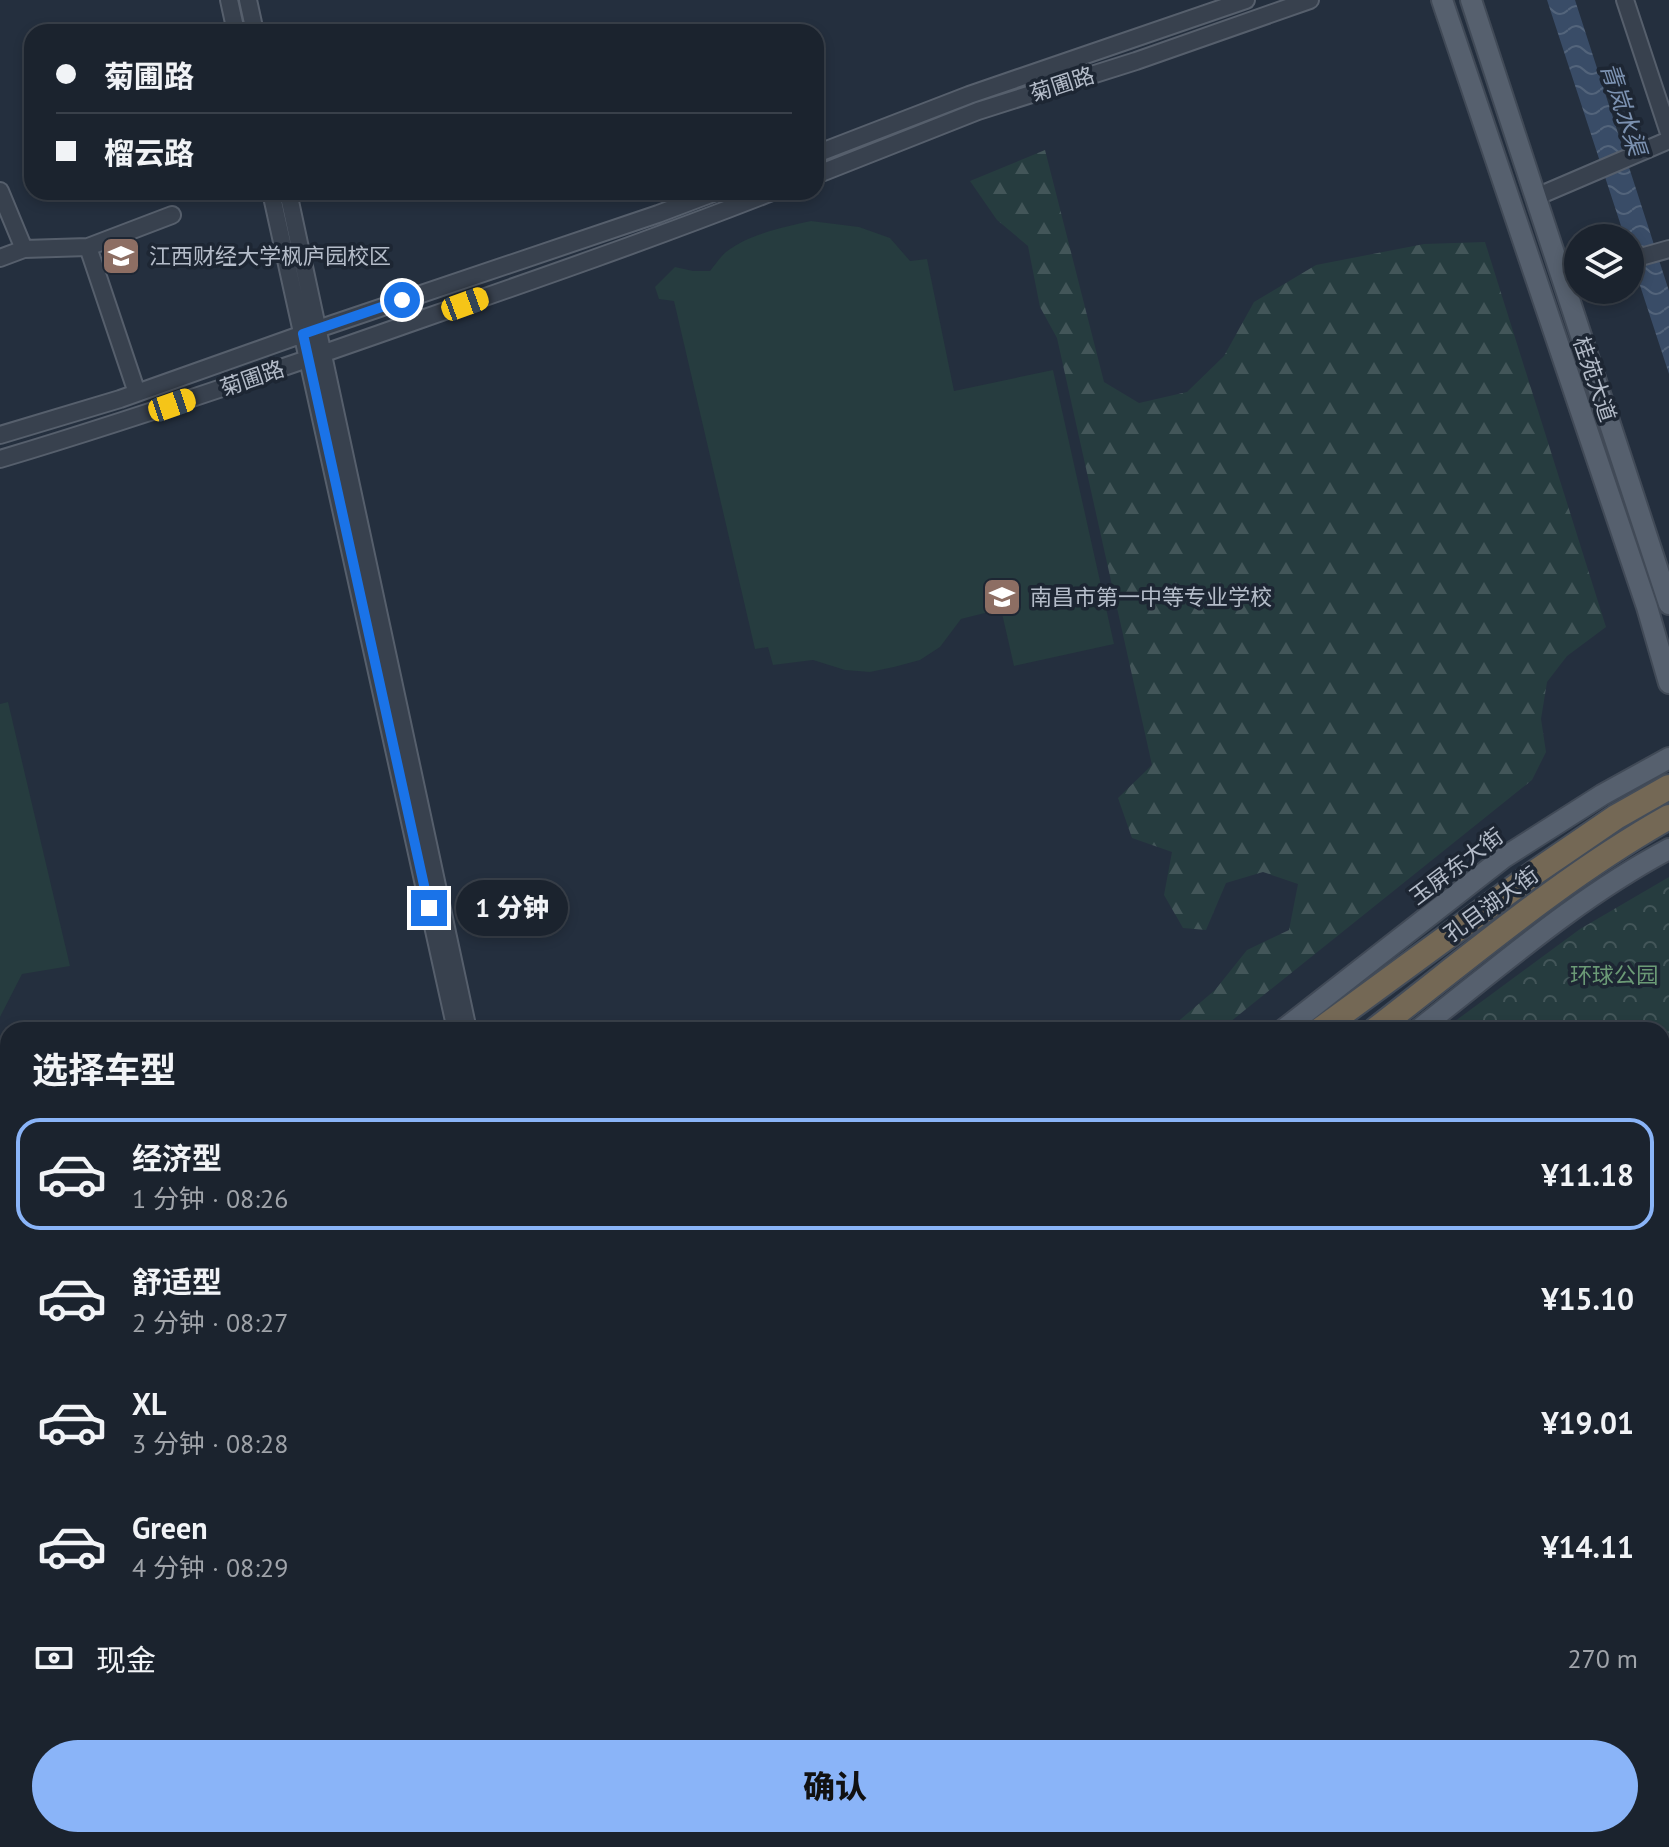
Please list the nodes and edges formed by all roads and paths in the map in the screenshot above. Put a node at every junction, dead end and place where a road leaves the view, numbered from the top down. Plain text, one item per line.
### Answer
1 (229, 0) edge
2 (248, 0) edge
3 (1246, 0) edge
4 (1310, 0) edge
5 (1442, 0) edge
6 (1471, 0) edge
7 (1625, 0) edge
8 (234, 24) edge
9 (253, 24) edge
10 (1669, 133) edge
11 (1669, 140) edge
12 (824, 151) edge
13 (824, 172) edge
14 (0, 191) edge
15 (1536, 197) junction
16 (273, 200) edge
17 (289, 200) edge
18 (695, 200) edge
19 (752, 200) edge
20 (172, 215) dead end
21 (88, 247) junction
22 (24, 249) junction
23 (0, 258) edge
24 (1564, 264) edge
25 (1578, 304) edge
26 (310, 331) junction
27 (315, 356) junction
28 (137, 393) junction
29 (0, 435) edge
30 (0, 459) edge
31 (1669, 604) edge
32 (1669, 683) edge
33 (1669, 758) edge
34 (1669, 787) edge
35 (1669, 817) edge
36 (1669, 849) edge
37 (454, 1022) edge
38 (466, 1022) edge
39 (1293, 1022) edge
40 (1331, 1022) edge
41 (1385, 1022) edge
42 (1428, 1022) edge

1 - 8 street
2 - 9 street
3 - 12 street, 菊圃路
4 - 13 street, 菊圃路
5 - 32 main road, 桂苑大道
6 - 15 main road, 桂苑大道
7 - 10 street
11 - 15 street
14 - 22 street
15 - 24 main road, 桂苑大道
16 - 26 street
17 - 26 street
18 - 26 street, 菊圃路
19 - 27 street, 菊圃路
20 - 21 street
21 - 22 street
21 - 28 street
22 - 23 street
25 - 31 main road, 桂苑大道
26 - 27 street
26 - 28 street, 菊圃路
27 - 30 street, 菊圃路
27 - 37 street
27 - 38 street
28 - 29 street, 菊圃路
33 - 39 main road, 玉屏东大街
34 - 40 highway, 孔目湖大街
35 - 41 highway, 孔目湖大街
36 - 42 main road

